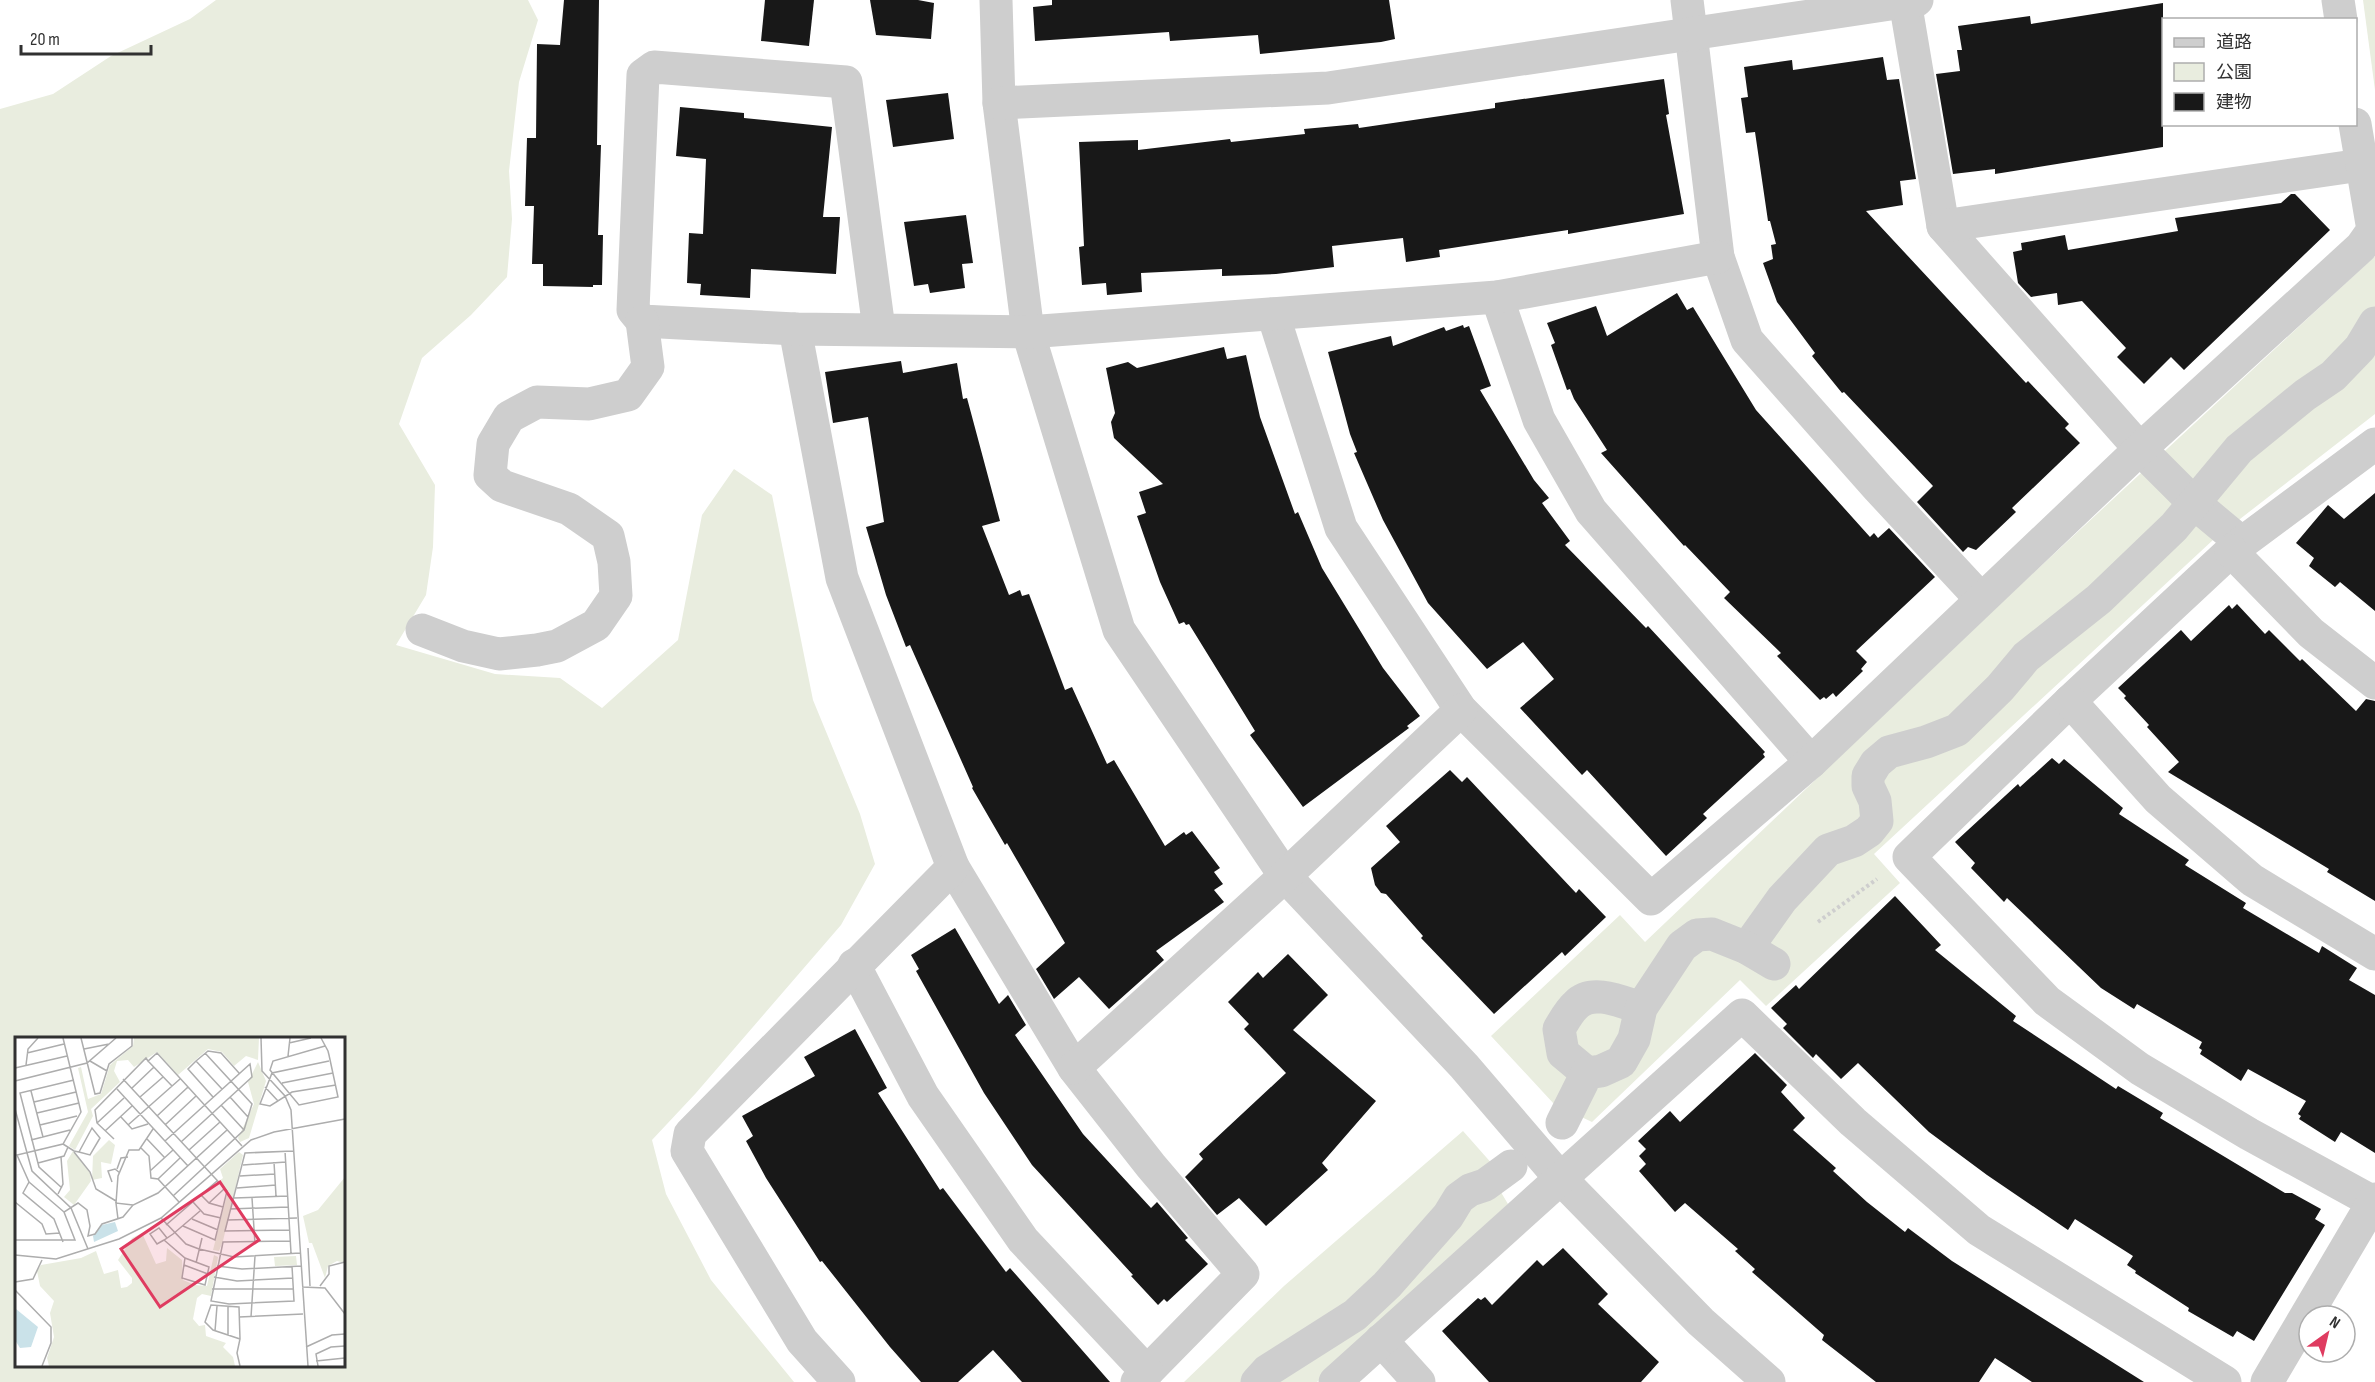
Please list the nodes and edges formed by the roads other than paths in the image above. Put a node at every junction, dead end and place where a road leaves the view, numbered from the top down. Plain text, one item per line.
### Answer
1 (996, 0) edge
2 (1687, 0) edge
3 (2338, 0) edge
4 (1911, 1) edge
5 (2341, 18) edge
6 (1690, 34) junction
7 (999, 104) junction
8 (2355, 126) edge
9 (2361, 165) junction
10 (1943, 226) junction
11 (2368, 252) edge
12 (1718, 257) junction
13 (1497, 297) junction
14 (1273, 314) junction
15 (642, 321) junction
16 (2375, 323) edge
17 (795, 329) junction
18 (879, 329) junction
19 (1028, 332) junction
20 (2375, 444) edge
21 (2140, 448) junction
22 (2193, 503) junction
23 (2237, 547) junction
24 (1980, 598) junction
25 (422, 630) dead end
26 (2375, 683) edge
27 (2070, 702) junction
28 (1461, 710) junction
29 (1811, 762) junction
30 (953, 867) junction
31 (1285, 876) junction
32 (2375, 954) edge
33 (854, 965) junction
34 (1641, 1008) junction
35 (1074, 1068) junction
36 (1587, 1073) junction
37 (1562, 1123) dead end
38 (1511, 1166) dead end
39 (1560, 1178) junction
40 (2374, 1201) edge
41 (1381, 1340) junction
42 (1142, 1377) edge
43 (839, 1382) edge
44 (1257, 1382) edge
45 (1335, 1382) edge
46 (1419, 1382) edge
47 (1769, 1382) edge
48 (2224, 1382) edge
49 (2267, 1382) edge

1 - 7 street
2 - 6 street
3 - 5 street
4 - 6 street
4 - 10 street
6 - 7 street
6 - 12 street
7 - 19 street
8 - 9 street
9 - 10 street
9 - 11 street
10 - 21 street
11 - 21 street
12 - 13 street
12 - 24 street
13 - 14 street
13 - 29 street
14 - 19 street
14 - 28 street
15 - 17 street
15 - 18 street
15 - 25 street
16 - 22 street
17 - 18 street
17 - 30 street
18 - 19 street
19 - 31 street
20 - 23 street
21 - 22 street
21 - 24 street
22 - 23 street
22 - 34 street
23 - 26 street
23 - 27 street
24 - 29 street
27 - 32 street
27 - 40 street
28 - 29 street
28 - 31 street
30 - 33 street
30 - 35 street
31 - 35 street
31 - 39 street
33 - 42 street
33 - 43 street
34 - 36 street
34 - 36 street
35 - 42 street
36 - 37 street
38 - 44 street
39 - 41 street
39 - 47 street
39 - 48 street
40 - 49 street
41 - 45 street
41 - 46 street

